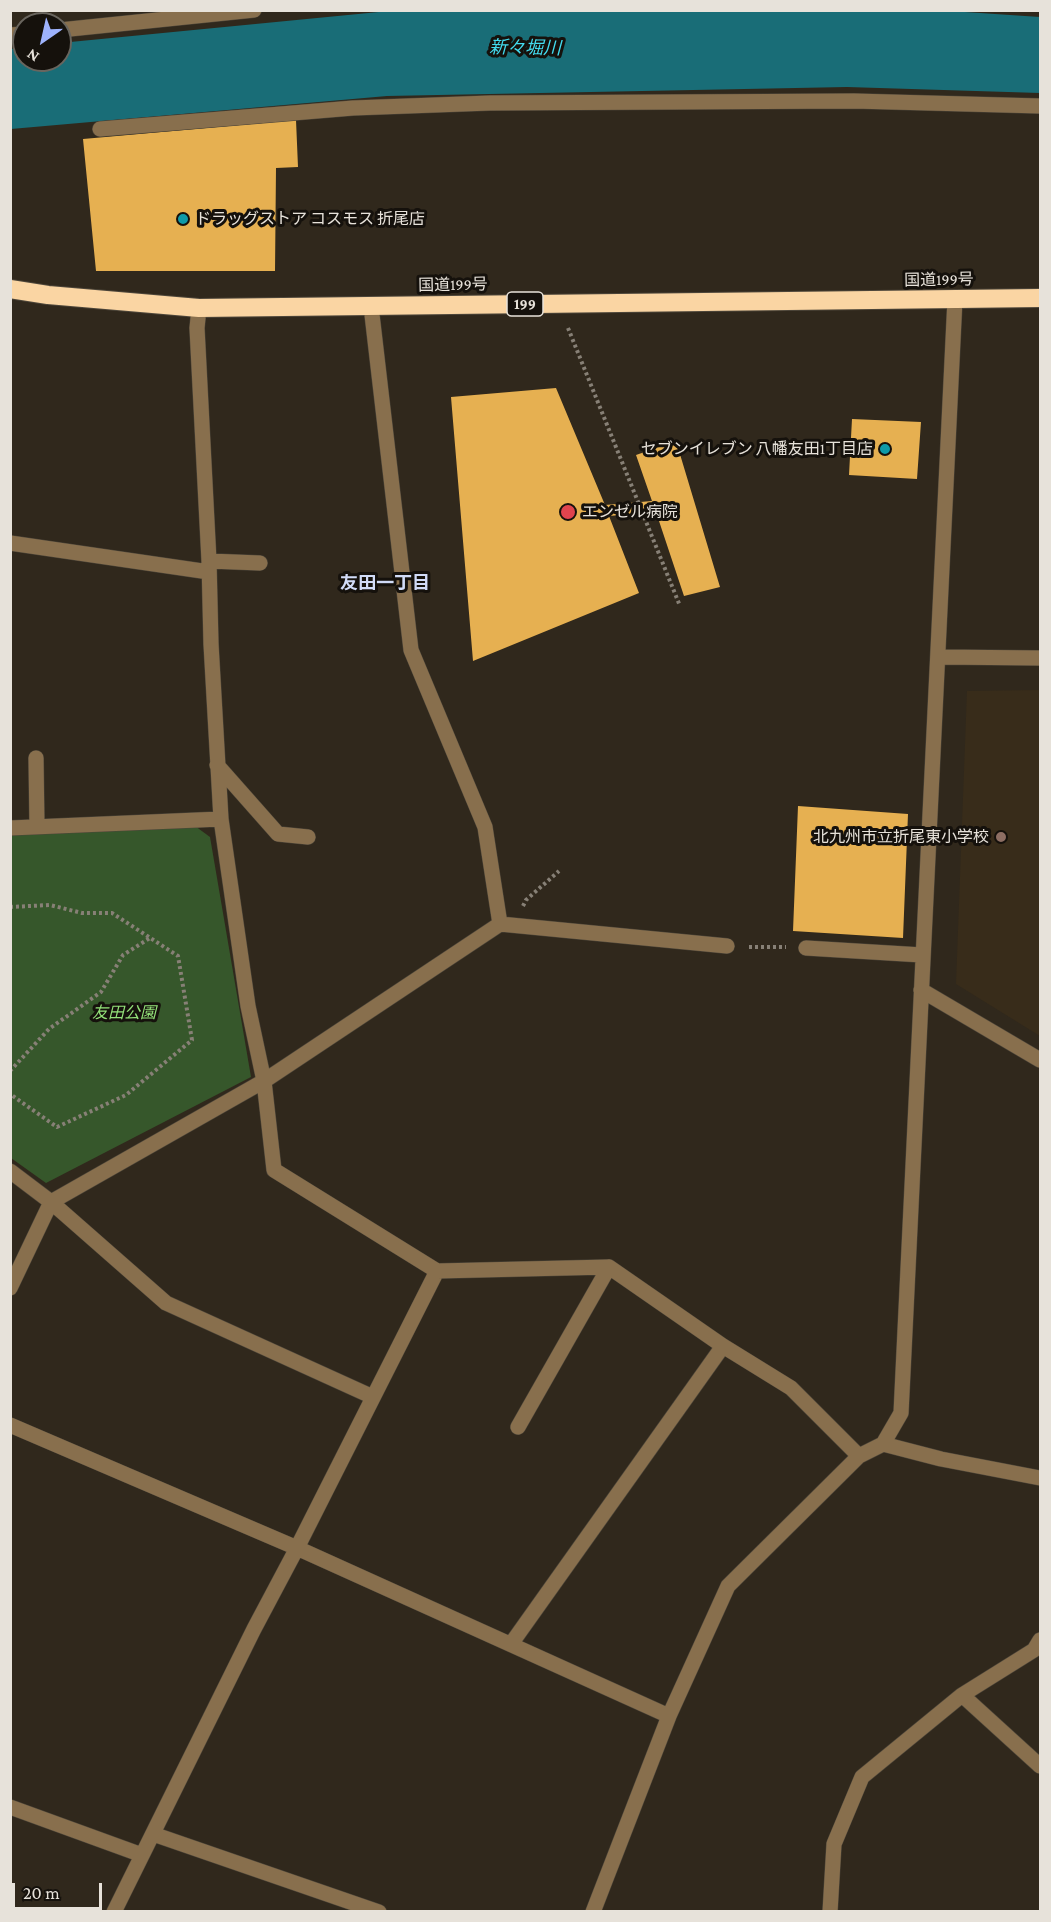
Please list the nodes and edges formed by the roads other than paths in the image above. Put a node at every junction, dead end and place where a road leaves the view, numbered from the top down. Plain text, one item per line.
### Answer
1 (255, 10) edge
2 (72, 29) edge
3 (1041, 106) edge
4 (100, 129) dead end
5 (10, 289) edge
6 (1041, 298) edge
7 (955, 299) junction
8 (371, 306) junction
9 (199, 308) junction
10 (10, 543) edge
11 (260, 563) dead end
12 (209, 567) junction
13 (939, 657) junction
14 (1041, 658) edge
15 (36, 758) dead end
16 (217, 765) junction
17 (220, 819) junction
18 (36, 827) junction
19 (10, 828) edge
20 (308, 837) dead end
21 (507, 925) junction
22 (727, 946) road end
23 (807, 948) road end
24 (922, 955) junction
25 (921, 990) junction
26 (1041, 1060) edge
27 (264, 1081) junction
28 (10, 1171) edge
29 (51, 1203) junction
30 (609, 1267) junction
31 (436, 1271) junction
32 (10, 1288) edge
33 (723, 1346) junction
34 (373, 1397) junction
35 (10, 1425) edge
36 (518, 1427) dead end
37 (883, 1444) junction
38 (859, 1456) junction
39 (1041, 1478) edge
40 (297, 1548) junction
41 (1041, 1640) edge
42 (511, 1644) junction
43 (962, 1695) junction
44 (669, 1716) junction
45 (1041, 1766) edge
46 (10, 1807) edge
47 (153, 1834) junction
48 (141, 1855) junction
49 (114, 1911) edge
50 (380, 1911) edge
51 (593, 1911) edge
52 (830, 1911) edge

1 - 2 street
3 - 4 street
5 - 9 highway, 国道199号 / 199
6 - 7 highway, 国道199号 / 199
7 - 8 highway, 国道199号 / 199
7 - 13 street
8 - 9 highway, 国道199号 / 199
8 - 21 street
9 - 12 street
10 - 12 street
11 - 12 street
12 - 16 street
13 - 14 street
13 - 24 street
15 - 18 street
16 - 17 street
16 - 20 street
17 - 18 street
17 - 27 street
18 - 19 street
21 - 22 street
21 - 27 street
23 - 24 street
24 - 25 street
25 - 26 street
25 - 37 street
27 - 29 street
27 - 31 street
28 - 29 street
29 - 32 street
29 - 34 street
30 - 31 street
30 - 33 street
30 - 36 street
31 - 34 street
33 - 38 street
33 - 42 street
34 - 40 street
35 - 40 street
37 - 38 street
37 - 39 street
38 - 44 street
40 - 42 street
40 - 47 street
41 - 43 street
42 - 44 street
43 - 45 street
43 - 52 street
44 - 51 street
46 - 48 street
47 - 48 street
47 - 50 street
48 - 49 street

